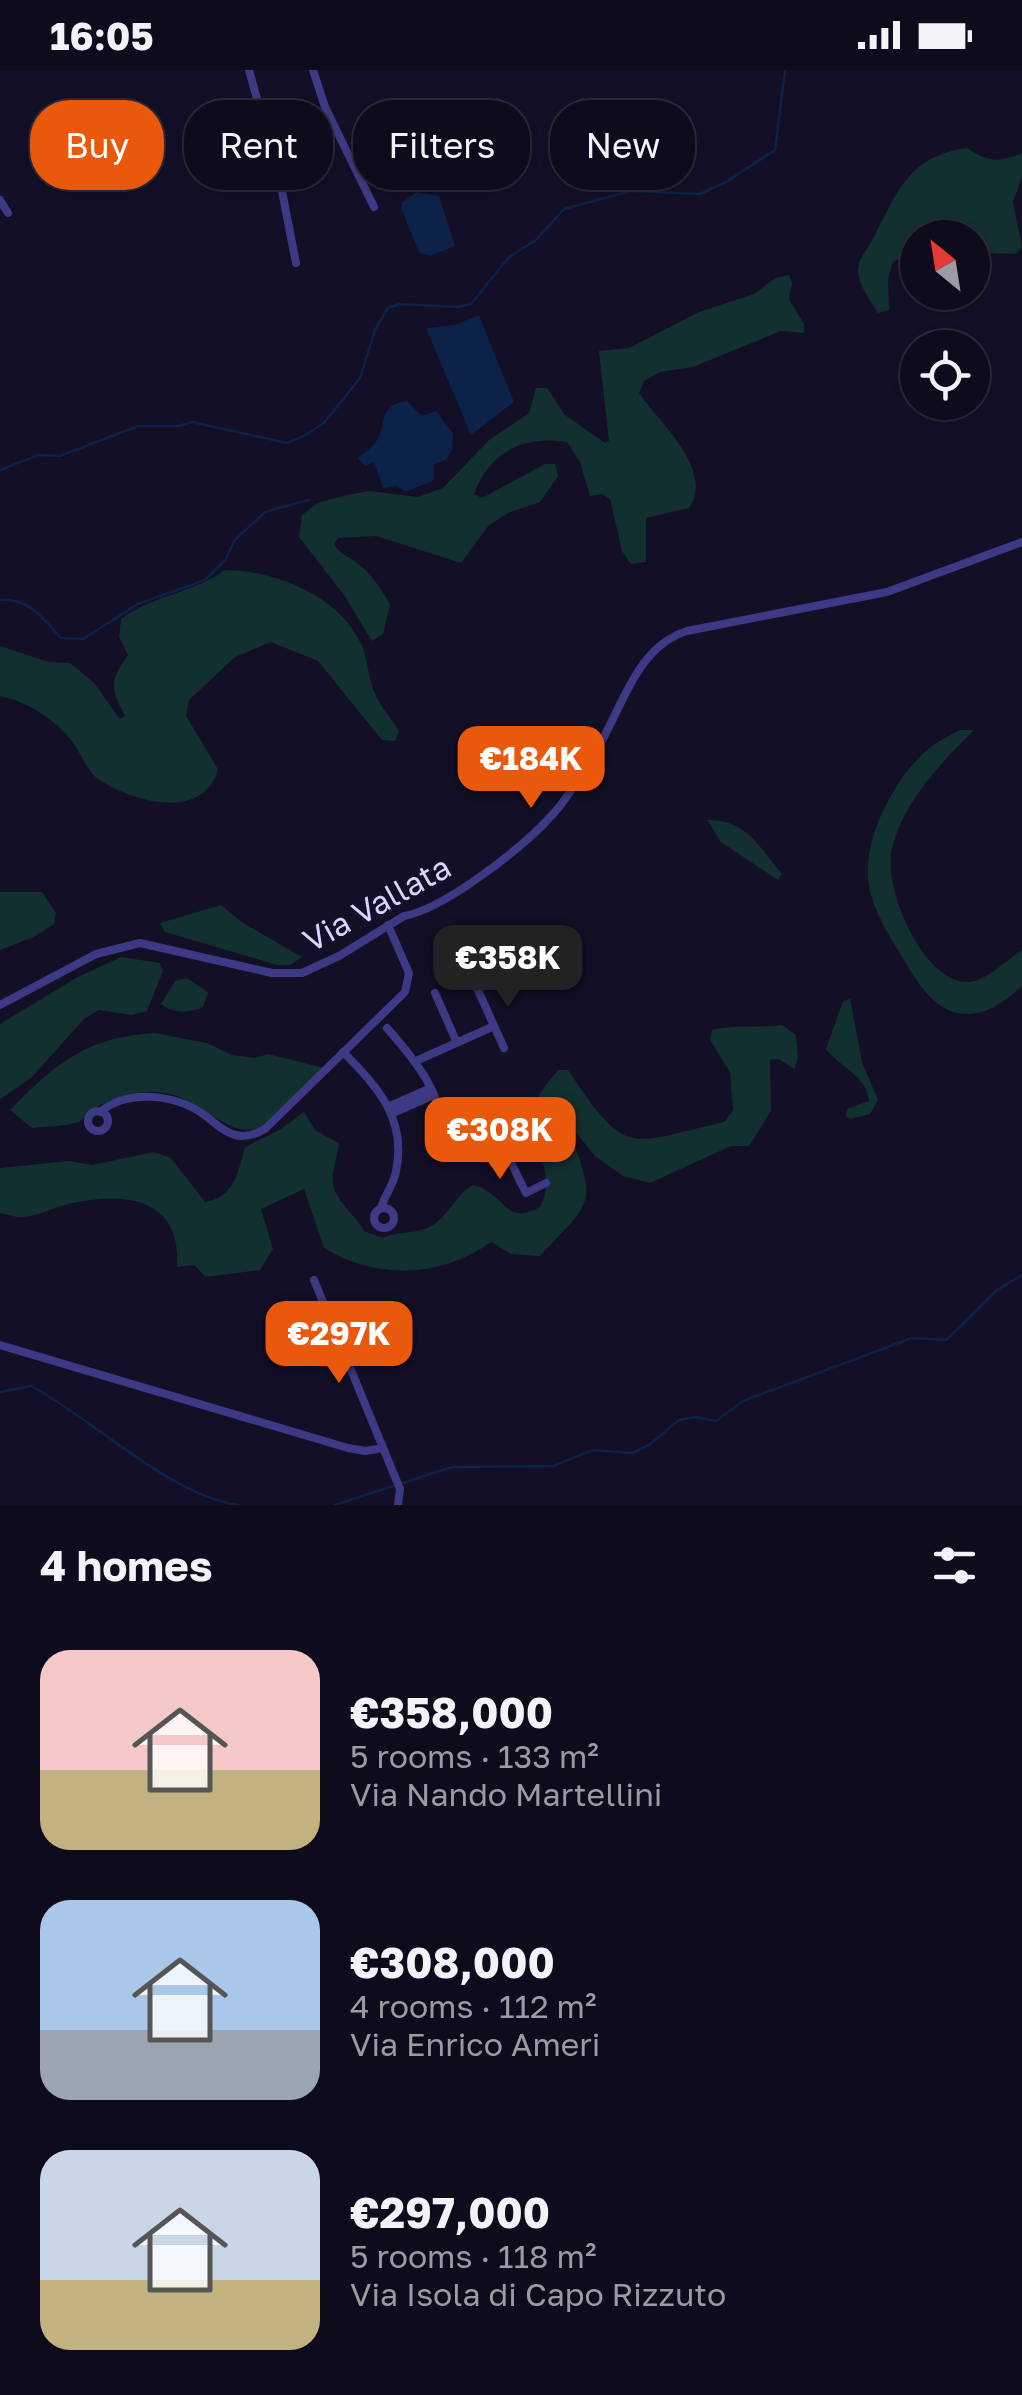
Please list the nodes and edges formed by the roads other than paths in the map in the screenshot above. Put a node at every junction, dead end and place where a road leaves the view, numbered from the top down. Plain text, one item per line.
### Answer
1 (248, 70) edge
2 (312, 70) edge
3 (0, 200) edge
4 (374, 208) dead end
5 (8, 213) dead end
6 (296, 263) dead end
7 (1022, 542) edge
8 (388, 925) junction
9 (477, 988) dead end
10 (436, 992) dead end
11 (0, 1005) edge
12 (494, 1026) junction
13 (388, 1028) dead end
14 (456, 1043) junction
15 (504, 1048) dead end
16 (343, 1052) junction
17 (416, 1061) junction
18 (433, 1092) junction
19 (495, 1104) dead end
20 (484, 1108) junction
21 (391, 1110) junction
22 (100, 1112) dead end
23 (444, 1126) junction
24 (445, 1136) dead end
25 (546, 1183) dead end
26 (381, 1208) dead end
27 (314, 1280) dead end
28 (0, 1345) edge
29 (383, 1448) junction
30 (398, 1505) edge

1 - 6 street
2 - 4 street
3 - 5 street
7 - 8 street, Via Vallata
8 - 11 street, Via Vallata
8 - 16 street
9 - 12 street
10 - 14 street
12 - 14 street
12 - 15 street
13 - 17 street
14 - 17 street
16 - 21 street
16 - 22 street
17 - 18 street
18 - 21 street
18 - 23 street
19 - 20 street
20 - 23 street
20 - 25 street
21 - 26 street
23 - 24 street
27 - 29 street
28 - 29 street
29 - 30 street

